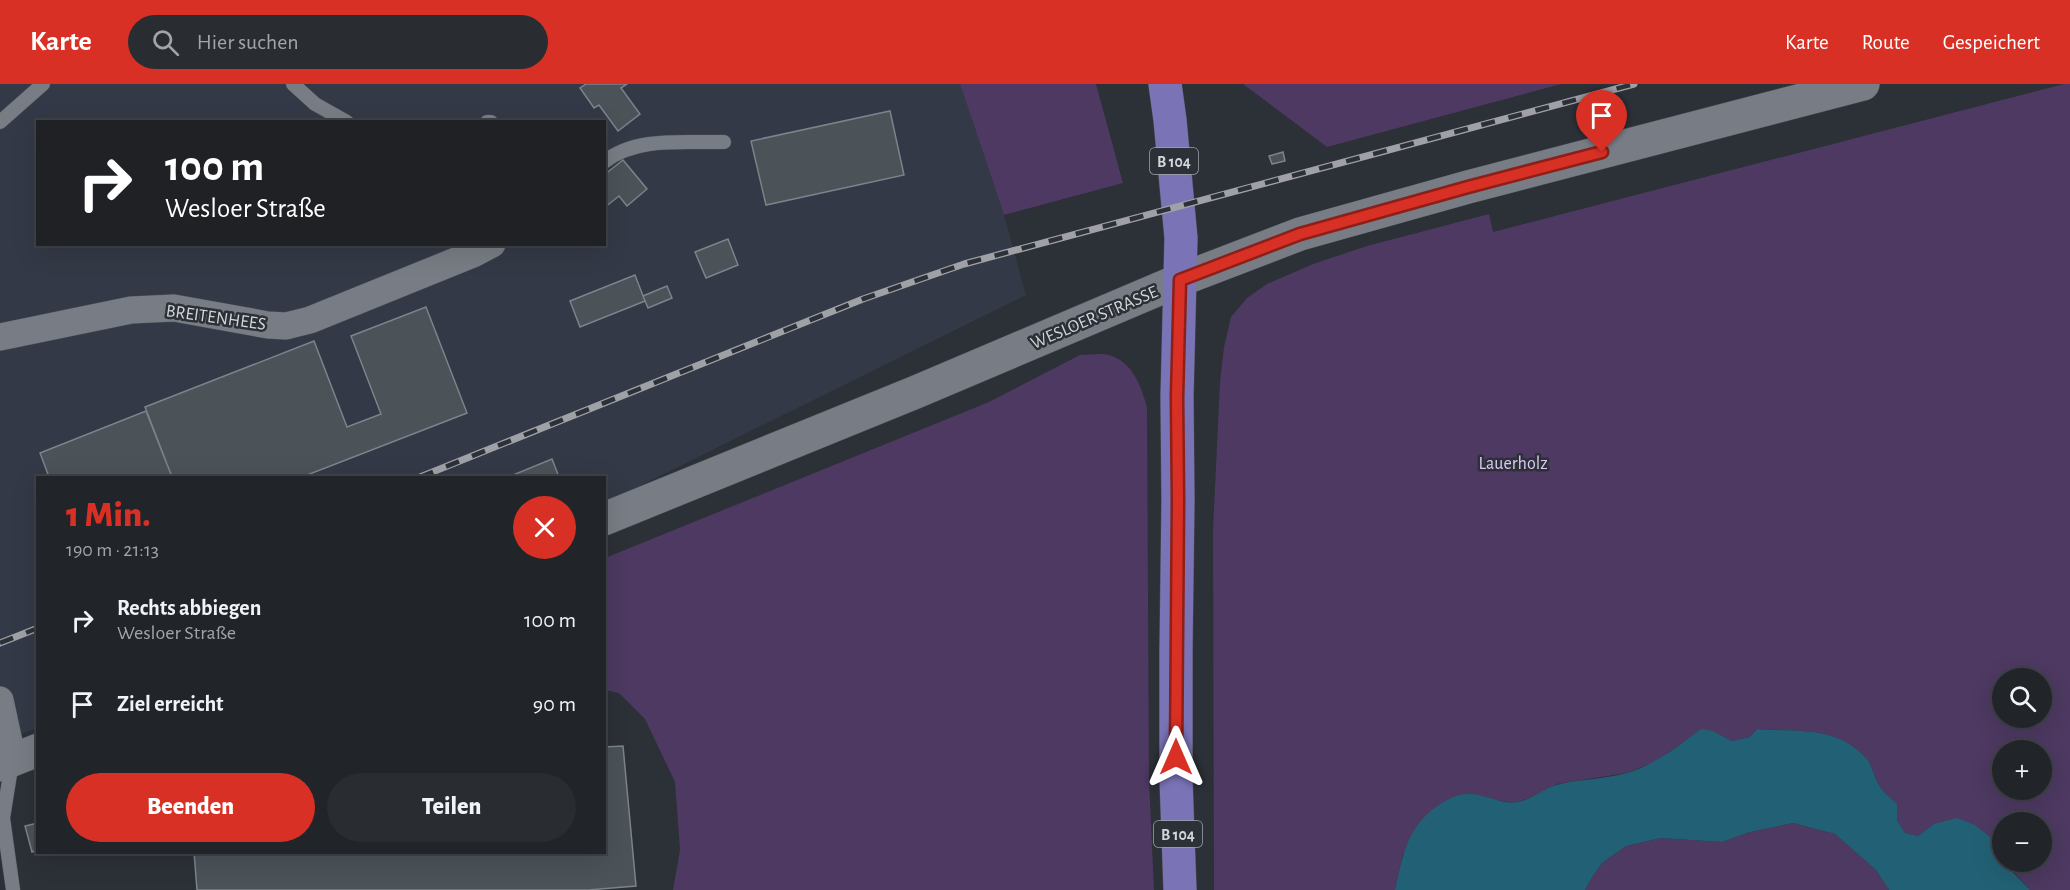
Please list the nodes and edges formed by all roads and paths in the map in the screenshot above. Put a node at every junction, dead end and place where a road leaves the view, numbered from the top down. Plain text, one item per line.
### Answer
1 (44, 84) edge
2 (293, 84) edge
3 (1165, 84) edge
4 (1863, 84) edge
5 (343, 120) edge
6 (0, 122) edge
7 (724, 142) dead end
8 (606, 160) edge
9 (488, 246) edge
10 (1180, 280) junction
11 (0, 337) edge
12 (606, 518) edge
13 (0, 700) edge
14 (17, 758) edge
15 (14, 890) edge
16 (1180, 890) edge

1 - 6 lane
2 - 5 lane
3 - 10 main road, B 104
4 - 10 main road, WESLOER STRASSE
7 - 8 lane
9 - 11 street, BREITENHEES
10 - 12 main road, WESLOER STRASSE
10 - 16 main road, B 104
13 - 14 street
14 - 15 lane

